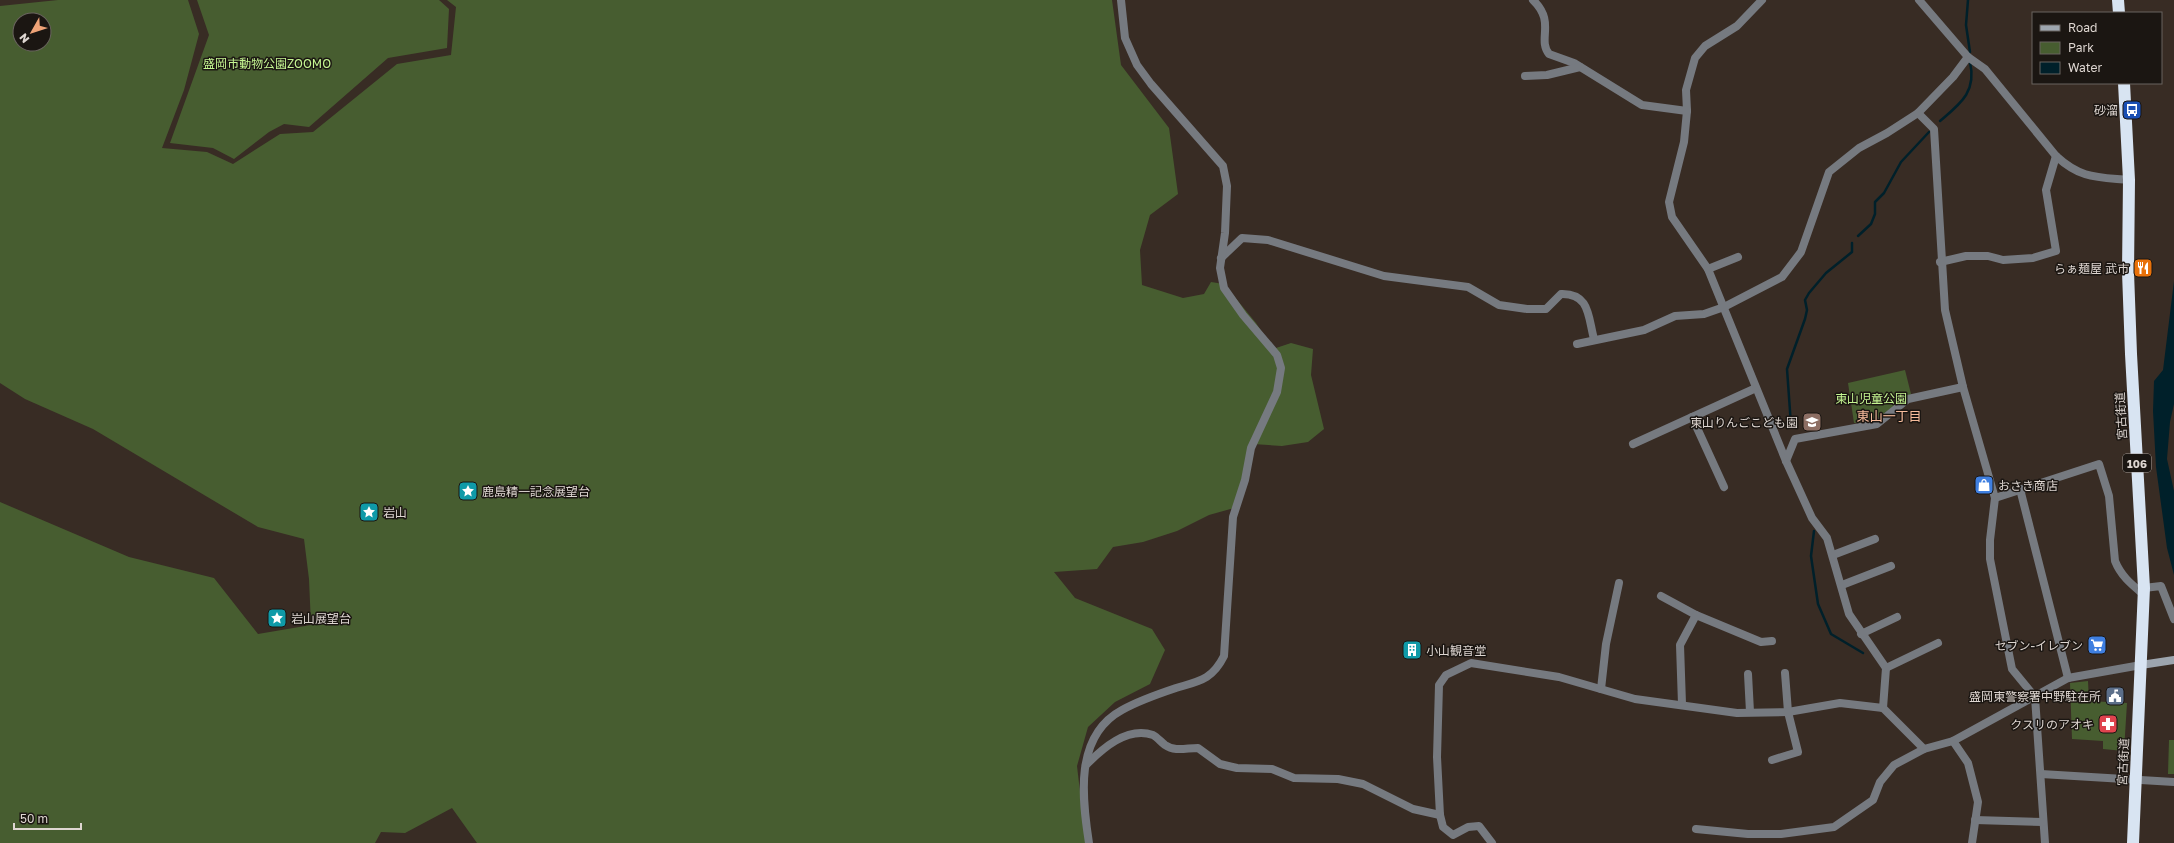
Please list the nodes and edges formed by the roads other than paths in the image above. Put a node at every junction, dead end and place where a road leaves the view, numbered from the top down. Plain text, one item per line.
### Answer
1 (1121, 0) edge
2 (1533, 0) edge
3 (1762, 0) edge
4 (1919, 0) edge
5 (2118, 0) edge
6 (2119, 12) edge
7 (1968, 57) junction
8 (1580, 67) junction
9 (1525, 76) dead end
10 (2124, 84) edge
11 (1687, 111) junction
12 (1918, 113) junction
13 (2056, 156) junction
14 (2129, 180) junction
15 (1738, 257) dead end
16 (1221, 258) junction
17 (1940, 262) junction
18 (1708, 269) junction
19 (1724, 307) junction
20 (1594, 339) junction
21 (1577, 344) dead end
22 (1963, 387) junction
23 (1756, 388) junction
24 (1692, 418) junction
25 (1633, 444) dead end
26 (1786, 461) junction
27 (1724, 486) dead end
28 (2020, 489) junction
29 (1995, 498) junction
30 (1875, 539) dead end
31 (1833, 555) junction
32 (1891, 566) dead end
33 (1619, 583) dead end
34 (1842, 585) junction
35 (2143, 591) junction
36 (1661, 596) dead end
37 (1696, 615) junction
38 (1897, 617) dead end
39 (2174, 619) edge
40 (1861, 634) junction
41 (1772, 641) dead end
42 (1938, 642) dead end
43 (2174, 660) edge
44 (2141, 665) junction
45 (1886, 668) junction
46 (1785, 673) dead end
47 (1748, 674) dead end
48 (2068, 678) junction
49 (1601, 689) junction
50 (2035, 697) junction
51 (1682, 704) junction
52 (1883, 708) junction
53 (1750, 712) junction
54 (1788, 712) junction
55 (1953, 741) junction
56 (1924, 748) junction
57 (1772, 760) dead end
58 (1085, 766) junction
59 (2041, 774) junction
60 (2136, 781) junction
61 (2174, 782) edge
62 (1440, 815) junction
63 (1974, 820) junction
64 (2044, 822) junction
65 (1696, 829) dead end
66 (1089, 843) edge
67 (1492, 843) edge
68 (1972, 843) edge
69 (2045, 843) edge
70 (2133, 843) edge

1 - 16 street
2 - 8 street
3 - 11 street
4 - 7 street
5 - 6 highway
7 - 12 street
7 - 13 street
8 - 9 street
8 - 11 street
10 - 14 highway, 宮古街道 / 106
11 - 18 street
12 - 17 street
12 - 19 street
13 - 14 street
13 - 17 street
14 - 35 highway, 宮古街道 / 106
15 - 18 street
16 - 20 street
16 - 58 street
17 - 22 street
18 - 19 street
19 - 20 street
19 - 23 street
20 - 21 street
22 - 26 street
22 - 29 street
23 - 24 street
23 - 26 street
24 - 25 street
24 - 27 street
26 - 31 street
28 - 29 street
28 - 35 street
28 - 48 street
29 - 50 street
30 - 31 street
31 - 34 street
32 - 34 street
33 - 49 street
34 - 40 street
35 - 39 street
35 - 44 highway, 宮古街道 / 106
36 - 37 street
37 - 41 street
37 - 51 street
38 - 40 street
40 - 45 street
42 - 45 street
43 - 44 street
44 - 48 street
44 - 60 highway, 宮古街道 / 106
45 - 52 street
46 - 54 street
47 - 53 street
48 - 50 street
49 - 51 street
49 - 62 street
50 - 55 street
50 - 59 street
51 - 53 street
52 - 54 street
52 - 56 street
53 - 54 street
54 - 57 street
55 - 56 street
55 - 63 street
56 - 65 street
58 - 62 street
58 - 66 street
59 - 60 street
59 - 64 street
60 - 61 street
60 - 70 highway, 宮古街道 / 106
62 - 67 street
63 - 64 street
63 - 68 street
64 - 69 street

